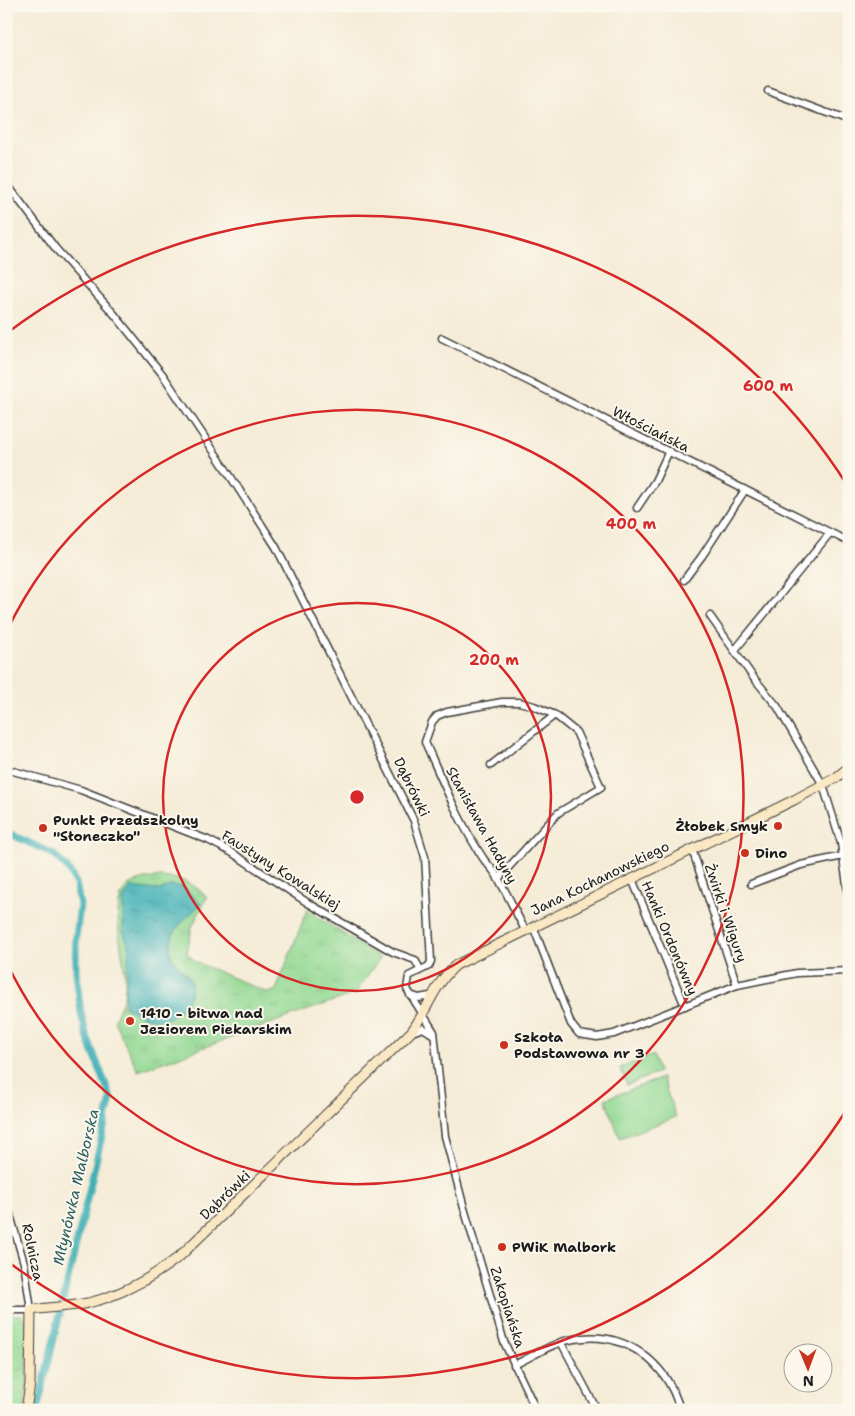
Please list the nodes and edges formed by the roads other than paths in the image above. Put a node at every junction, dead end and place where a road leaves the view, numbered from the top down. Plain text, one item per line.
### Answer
1 (768, 91) dead end
2 (849, 121) edge
3 (6, 183) edge
4 (442, 338) dead end
5 (668, 451) junction
6 (745, 490) junction
7 (637, 508) dead end
8 (830, 533) junction
9 (849, 542) edge
10 (684, 580) dead end
11 (710, 616) dead end
12 (735, 650) junction
13 (555, 715) junction
14 (491, 765) dead end
15 (849, 767) edge
16 (6, 769) edge
17 (823, 785) junction
18 (692, 849) junction
19 (843, 856) junction
20 (498, 879) junction
21 (632, 879) junction
22 (751, 884) dead end
23 (849, 899) edge
24 (529, 928) junction
25 (420, 969) junction
26 (849, 971) edge
27 (737, 985) junction
28 (410, 995) junction
29 (430, 996) junction
30 (685, 1006) junction
31 (422, 1014) junction
32 (411, 1032) junction
33 (434, 1036) junction
34 (6, 1200) edge
35 (6, 1310) edge
36 (31, 1310) junction
37 (561, 1342) junction
38 (514, 1365) junction
39 (26, 1410) edge
40 (536, 1410) edge
41 (597, 1410) edge
42 (680, 1410) edge

1 - 2 street
3 - 25 street, Dąbrówki
4 - 5 street, Włościańska
5 - 6 street, Włościańska
5 - 7 street
6 - 8 street, Włościańska
6 - 10 street
8 - 9 street, Włościańska
8 - 12 street
11 - 12 street
12 - 17 street
13 - 14 street
13 - 20 street
13 - 20 street, Stanisława Hadyny
15 - 17 street, Jana Kochanowskiego
16 - 25 street, Faustyny Kowalskiej
17 - 18 street, Jana Kochanowskiego
17 - 19 street
18 - 21 street, Jana Kochanowskiego
18 - 27 street, Żwirki i Wigury
19 - 22 street
19 - 23 street
20 - 24 street, Stanisława Hadyny
21 - 24 street, Jana Kochanowskiego
21 - 30 street, Hanki Ordonówny
24 - 29 street, Jana Kochanowskiego
24 - 30 street, Stanisława Hadyny
25 - 28 street
26 - 27 street, Stanisława Hadyny
27 - 30 street, Stanisława Hadyny
28 - 29 street
28 - 31 street
29 - 31 street, Dąbrówki
31 - 32 street, Dąbrówki
31 - 33 street
32 - 33 street
32 - 36 street, Dąbrówki
33 - 38 street, Zakopiańska
34 - 36 street, Rolnicza
35 - 36 street
36 - 39 street
37 - 38 street
37 - 41 street
37 - 42 street
38 - 40 street, Zakopiańska

